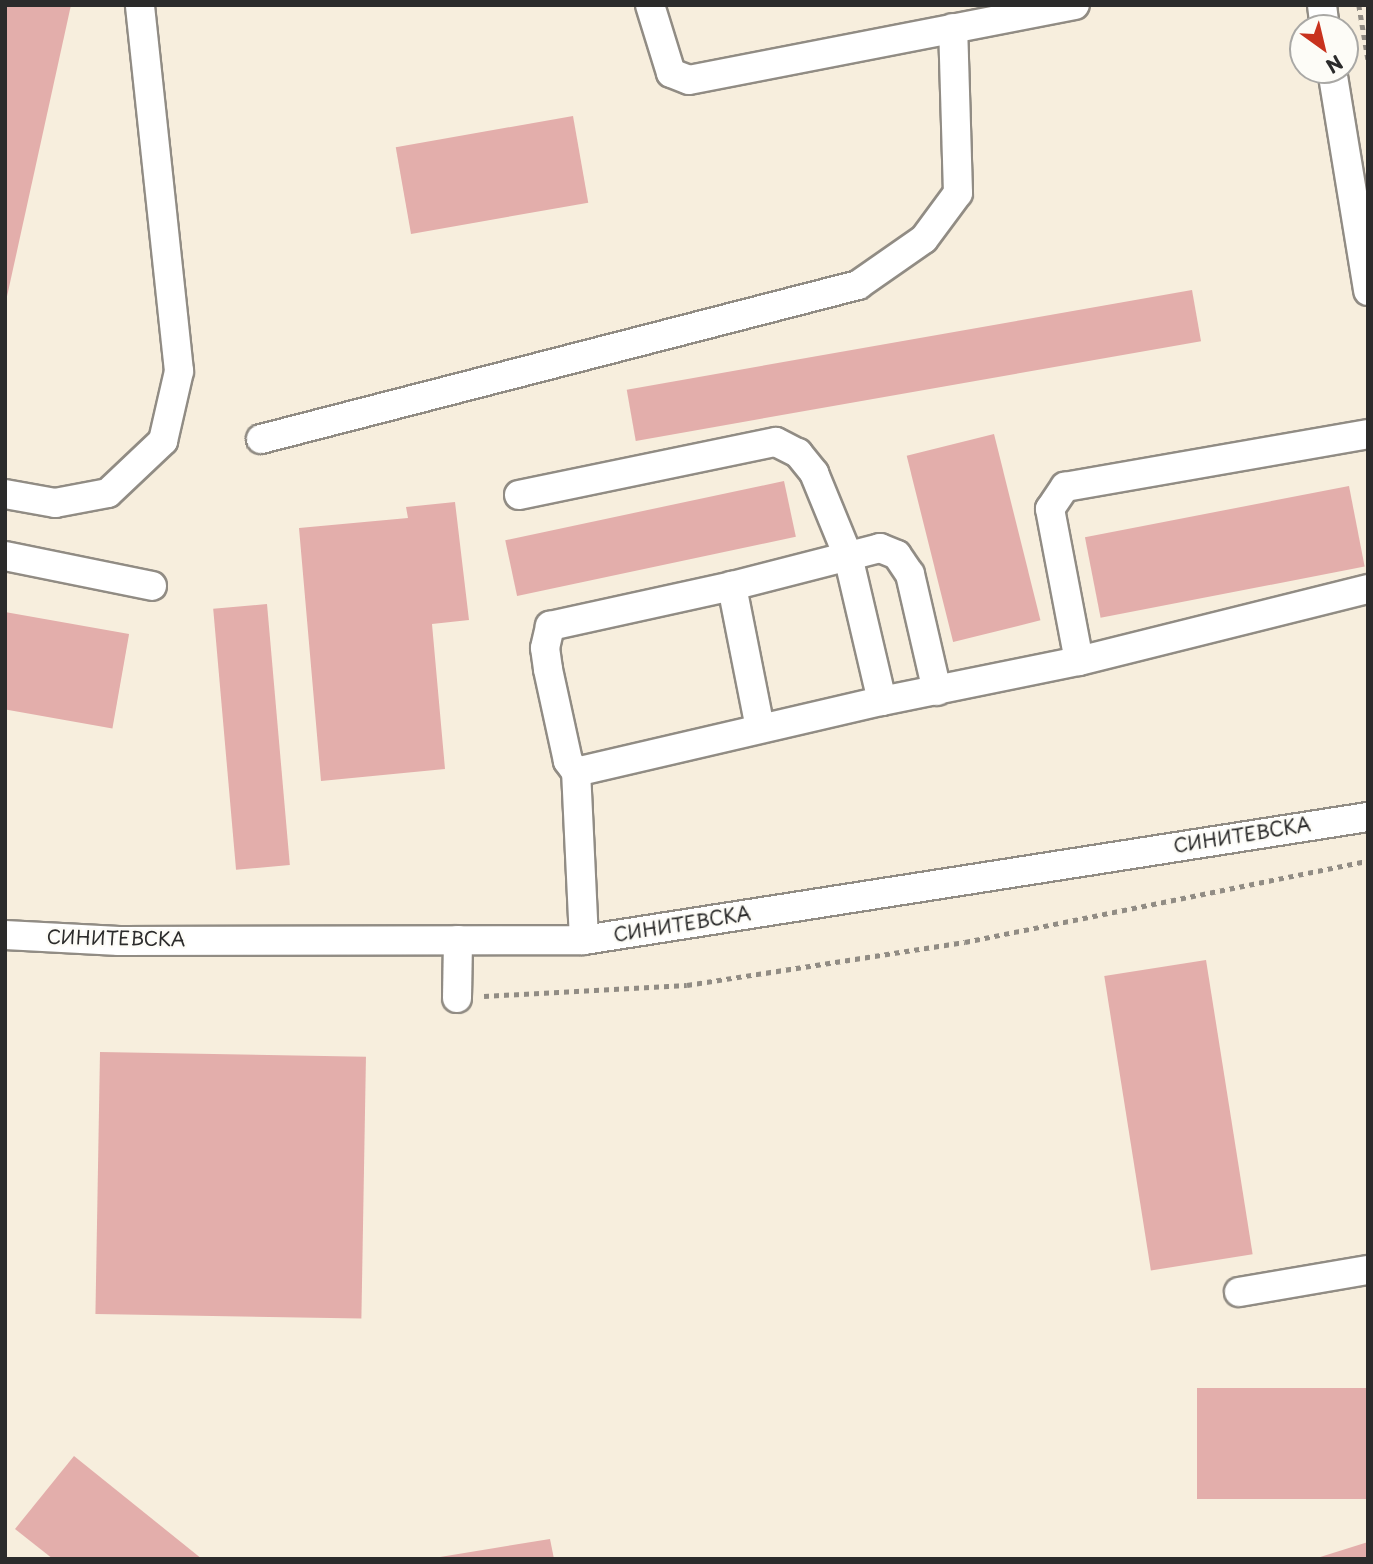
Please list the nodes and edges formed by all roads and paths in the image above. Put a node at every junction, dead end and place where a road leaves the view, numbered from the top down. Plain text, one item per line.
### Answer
1 (140, 5) edge
2 (650, 5) edge
3 (1075, 5) edge
4 (1359, 5) edge
5 (953, 27) junction
6 (1368, 59) edge
7 (1334, 84) edge
8 (1368, 291) edge
9 (1368, 434) edge
10 (261, 439) dead end
11 (5, 494) edge
12 (519, 495) dead end
13 (5, 556) edge
14 (848, 556) junction
15 (152, 586) dead end
16 (732, 586) junction
17 (1368, 589) edge
18 (1079, 661) junction
19 (937, 691) junction
20 (882, 701) junction
21 (760, 729) junction
22 (576, 772) junction
23 (1362, 815) edge
24 (1368, 861) edge
25 (5, 935) edge
26 (458, 940) junction
27 (584, 940) junction
28 (457, 998) joint
29 (1368, 1270) edge
30 (1239, 1292) dead end

1 - 11 street
2 - 5 street
3 - 5 street
4 - 6 path
5 - 10 street
7 - 8 street
9 - 18 street
12 - 14 street
13 - 15 street
14 - 16 street
14 - 19 street
14 - 20 street
16 - 21 street
16 - 22 street
17 - 18 street
18 - 19 street
19 - 20 street
20 - 21 street
21 - 22 street
22 - 27 street
23 - 27 street, СИНИТЕВСКА
24 - 28 path
25 - 26 street, СИНИТЕВСКА
26 - 27 street, СИНИТЕВСКА
26 - 28 street
29 - 30 street

